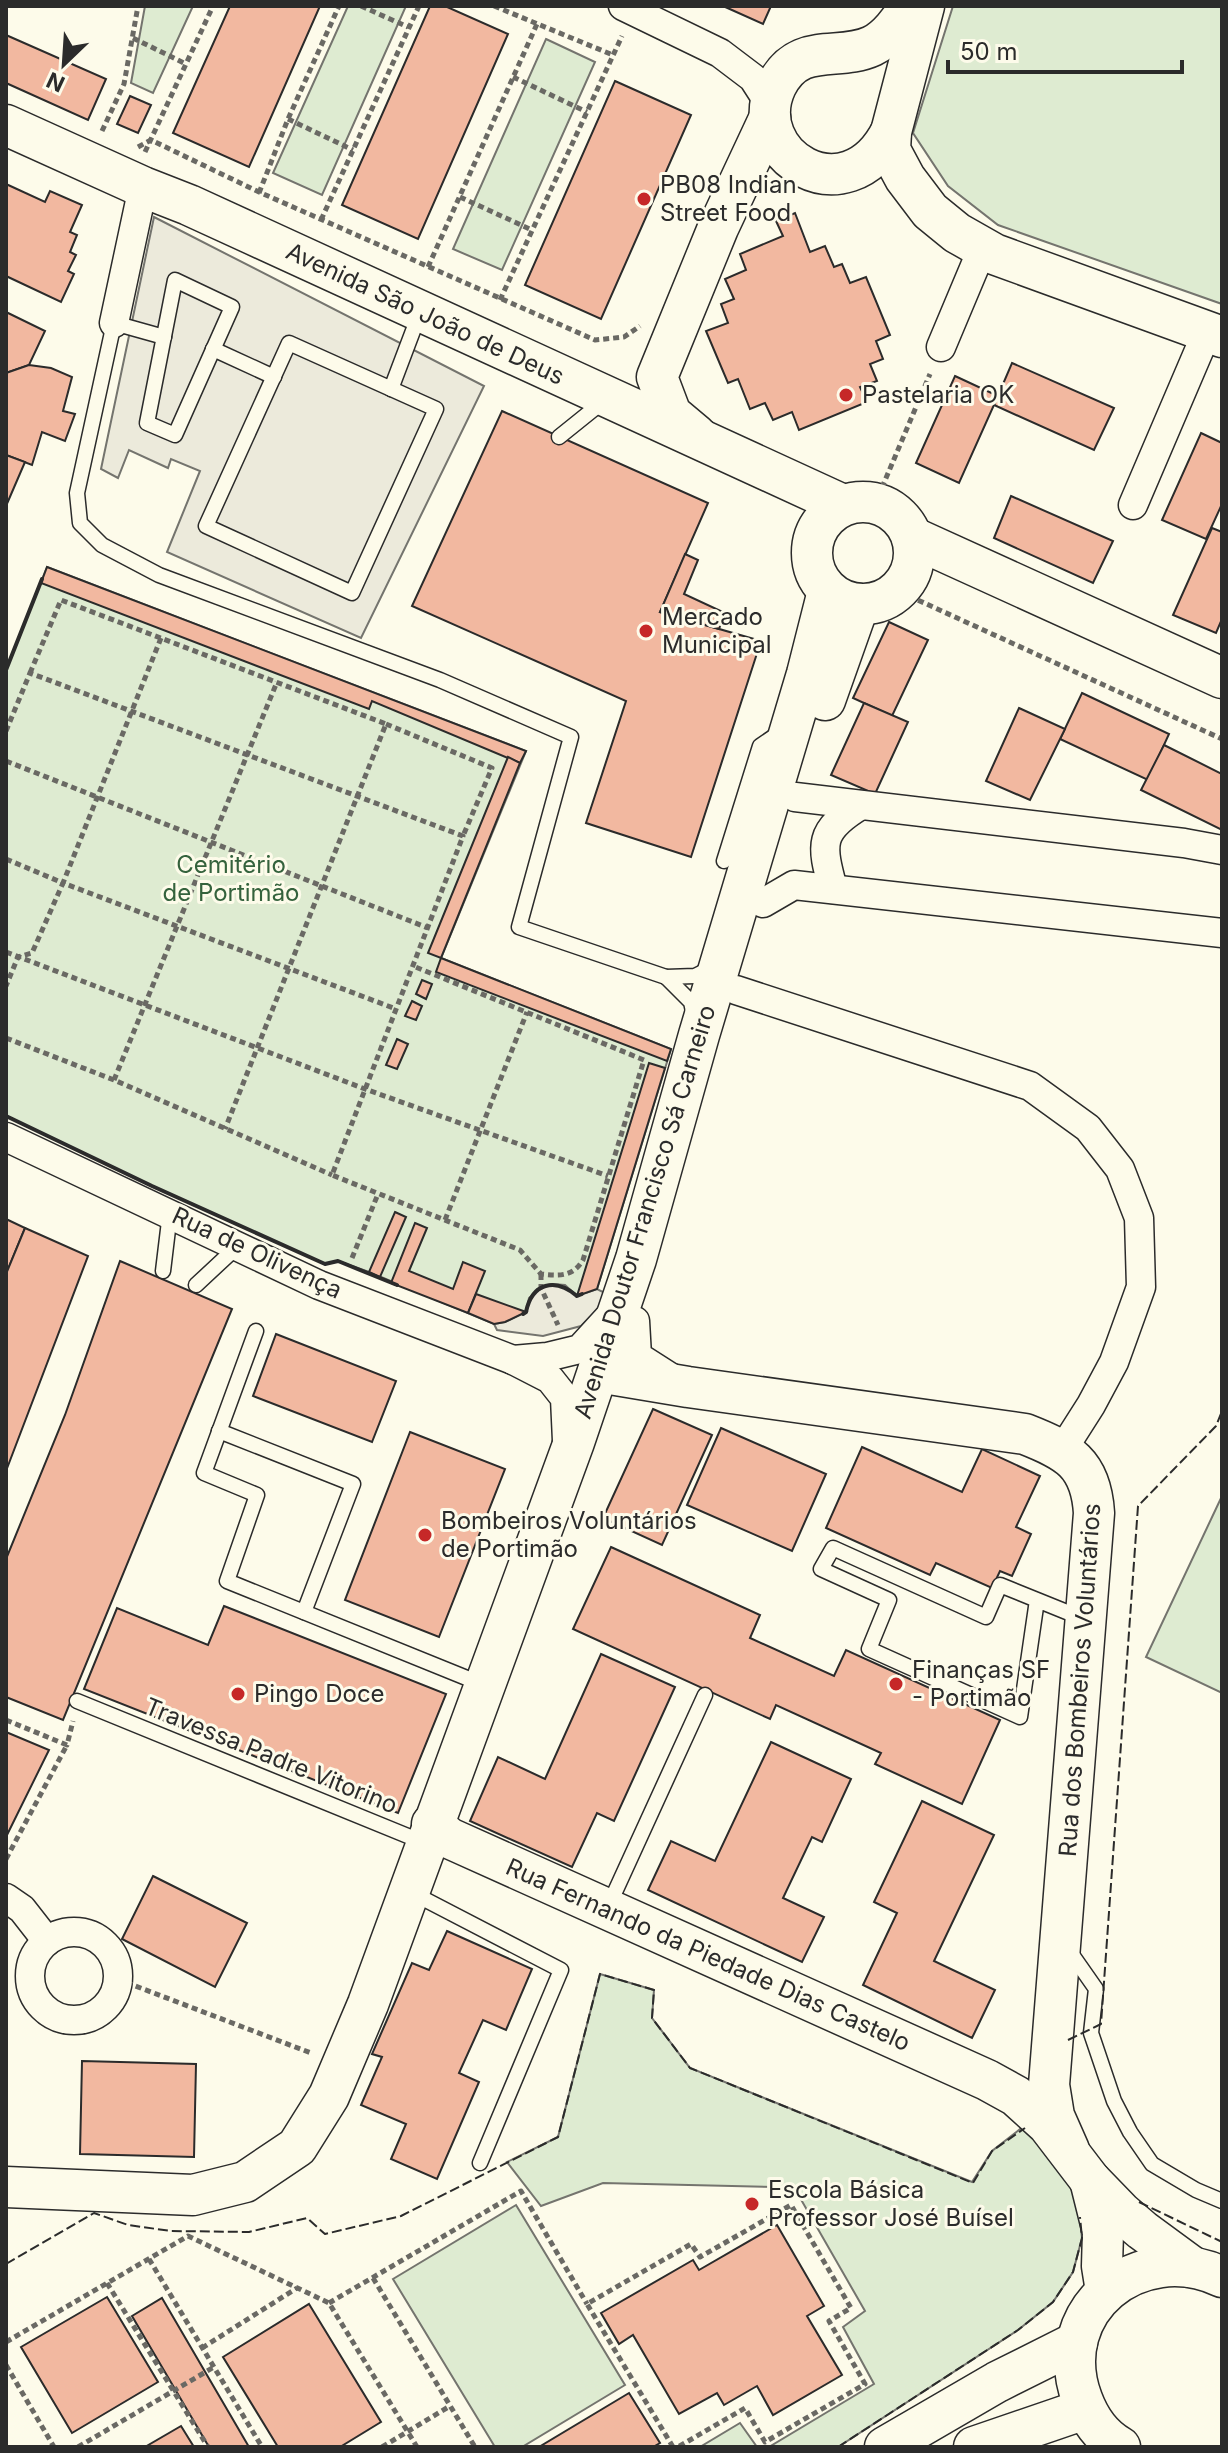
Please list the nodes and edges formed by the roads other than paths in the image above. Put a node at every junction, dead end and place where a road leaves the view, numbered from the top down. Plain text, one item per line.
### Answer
1 (909, 6) edge
2 (924, 6) edge
3 (628, 8) edge
4 (720, 53) junction
5 (822, 56) junction
6 (770, 112) junction
7 (6, 125) edge
8 (892, 127) junction
9 (137, 184) junction
10 (983, 247) junction
11 (420, 313) junction
12 (114, 323) junction
13 (1214, 334) edge
14 (164, 337) junction
15 (941, 347) road end
16 (213, 349) junction
17 (274, 377) junction
18 (657, 377) junction
19 (391, 389) junction
20 (600, 395) junction
21 (559, 437) dead end
22 (720, 449) junction
23 (859, 504) junction
24 (1133, 505) dead end
25 (815, 535) junction
26 (911, 568) junction
27 (844, 597) junction
28 (1222, 678) edge
29 (792, 724) junction
30 (795, 797) junction
31 (861, 805) junction
32 (1222, 850) edge
33 (724, 861) dead end
34 (833, 889) junction
35 (763, 903) junction
36 (1222, 933) edge
37 (729, 976) junction
38 (666, 977) junction
39 (699, 1035) junction
40 (6, 1137) edge
41 (170, 1212) junction
42 (239, 1245) junction
43 (163, 1271) dead end
44 (196, 1285) dead end
45 (628, 1311) junction
46 (256, 1331) dead end
47 (513, 1360) junction
48 (608, 1374) junction
49 (688, 1387) junction
50 (219, 1431) junction
51 (1063, 1449) junction
52 (565, 1468) junction
53 (1037, 1600) junction
54 (304, 1612) junction
55 (1086, 1620) junction
56 (484, 1685) junction
57 (705, 1695) dead end
58 (77, 1701) road end
59 (436, 1835) junction
60 (6, 1898) edge
61 (424, 1899) junction
62 (607, 1910) junction
63 (1061, 1939) junction
64 (47, 1941) junction
65 (368, 2004) junction
66 (1054, 2029) junction
67 (987, 2080) junction
68 (480, 2163) dead end
69 (1079, 2165) junction
70 (6, 2187) edge
71 (1222, 2201) edge
72 (1207, 2271) edge
73 (1106, 2291) junction
74 (1077, 2342) junction
75 (1085, 2409) junction
76 (885, 2447) edge
77 (974, 2447) edge
78 (1120, 2447) edge

1 - 5 street
2 - 8 street
3 - 4 street
4 - 5 street
4 - 6 street
5 - 6 street
5 - 8 street
6 - 8 street
6 - 18 street
7 - 9 street, Avenida São João de Deus
8 - 10 street
9 - 11 street, Avenida São João de Deus
9 - 12 street
10 - 13 street
10 - 15 street
11 - 19 lane
11 - 20 street, Avenida São João de Deus
12 - 14 lane
12 - 38 lane
13 - 24 street
14 - 16 lane
14 - 16 lane
16 - 17 lane
17 - 19 lane
17 - 19 lane
18 - 20 street
18 - 22 street
20 - 21 lane
20 - 22 street, Avenida São João de Deus
22 - 23 street, Avenida São João de Deus
22 - 25 street
23 - 25 street
23 - 26 street
25 - 27 street
26 - 27 street
26 - 28 street
27 - 29 street, Avenida Doutor Francisco Sá Carneiro
27 - 30 street, Avenida Doutor Francisco Sá Carneiro
29 - 33 lane
29 - 37 street, Avenida Doutor Francisco Sá Carneiro
30 - 31 street
30 - 35 street, Avenida Doutor Francisco Sá Carneiro
31 - 32 street
31 - 34 street
34 - 35 street
34 - 36 street
35 - 37 street, Avenida Doutor Francisco Sá Carneiro
37 - 38 lane
37 - 39 street, Avenida Doutor Francisco Sá Carneiro
37 - 45 street, Avenida Doutor Francisco Sá Carneiro
37 - 51 street
38 - 39 lane
39 - 45 street, Avenida Doutor Francisco Sá Carneiro
40 - 41 street, Rua de Olivença
41 - 42 street, Rua de Olivença
41 - 43 lane
42 - 44 lane
42 - 47 street, Rua de Olivença
45 - 47 street
45 - 48 street, Avenida Doutor Francisco Sá Carneiro
45 - 49 street
46 - 50 lane
47 - 48 street
47 - 52 street
48 - 49 street
48 - 52 street, Avenida Doutor Francisco Sá Carneiro
48 - 59 street, Avenida Doutor Francisco Sá Carneiro
49 - 51 street
50 - 54 lane
50 - 54 lane
51 - 55 street, Rua dos Bombeiros Voluntários
52 - 56 street, Avenida Doutor Francisco Sá Carneiro
53 - 53 lane
53 - 55 lane
54 - 56 lane
55 - 63 street, Rua dos Bombeiros Voluntários
56 - 59 street, Avenida Doutor Francisco Sá Carneiro
57 - 62 lane
58 - 59 lane, Travessa Padre Vitorino
59 - 61 street, Avenida Doutor Francisco Sá Carneiro
59 - 62 street, Rua Fernando da Piedade Dias Castelo
59 - 65 street, Avenida Doutor Francisco Sá Carneiro
60 - 64 street
61 - 65 street, Avenida Doutor Francisco Sá Carneiro
61 - 68 lane
62 - 67 street, Rua Fernando da Piedade Dias Castelo
63 - 66 street, Rua dos Bombeiros Voluntários
63 - 71 lane
64 - 64 street
65 - 70 street, Avenida Doutor Francisco Sá Carneiro
66 - 67 street
66 - 69 street, Rua dos Bombeiros Voluntários
67 - 69 street, Rua Fernando da Piedade Dias Castelo
69 - 72 street, Rua Fernando da Piedade Dias Castelo
69 - 73 street
72 - 73 street
73 - 74 street
74 - 75 street
74 - 76 street
75 - 77 street
75 - 78 street

